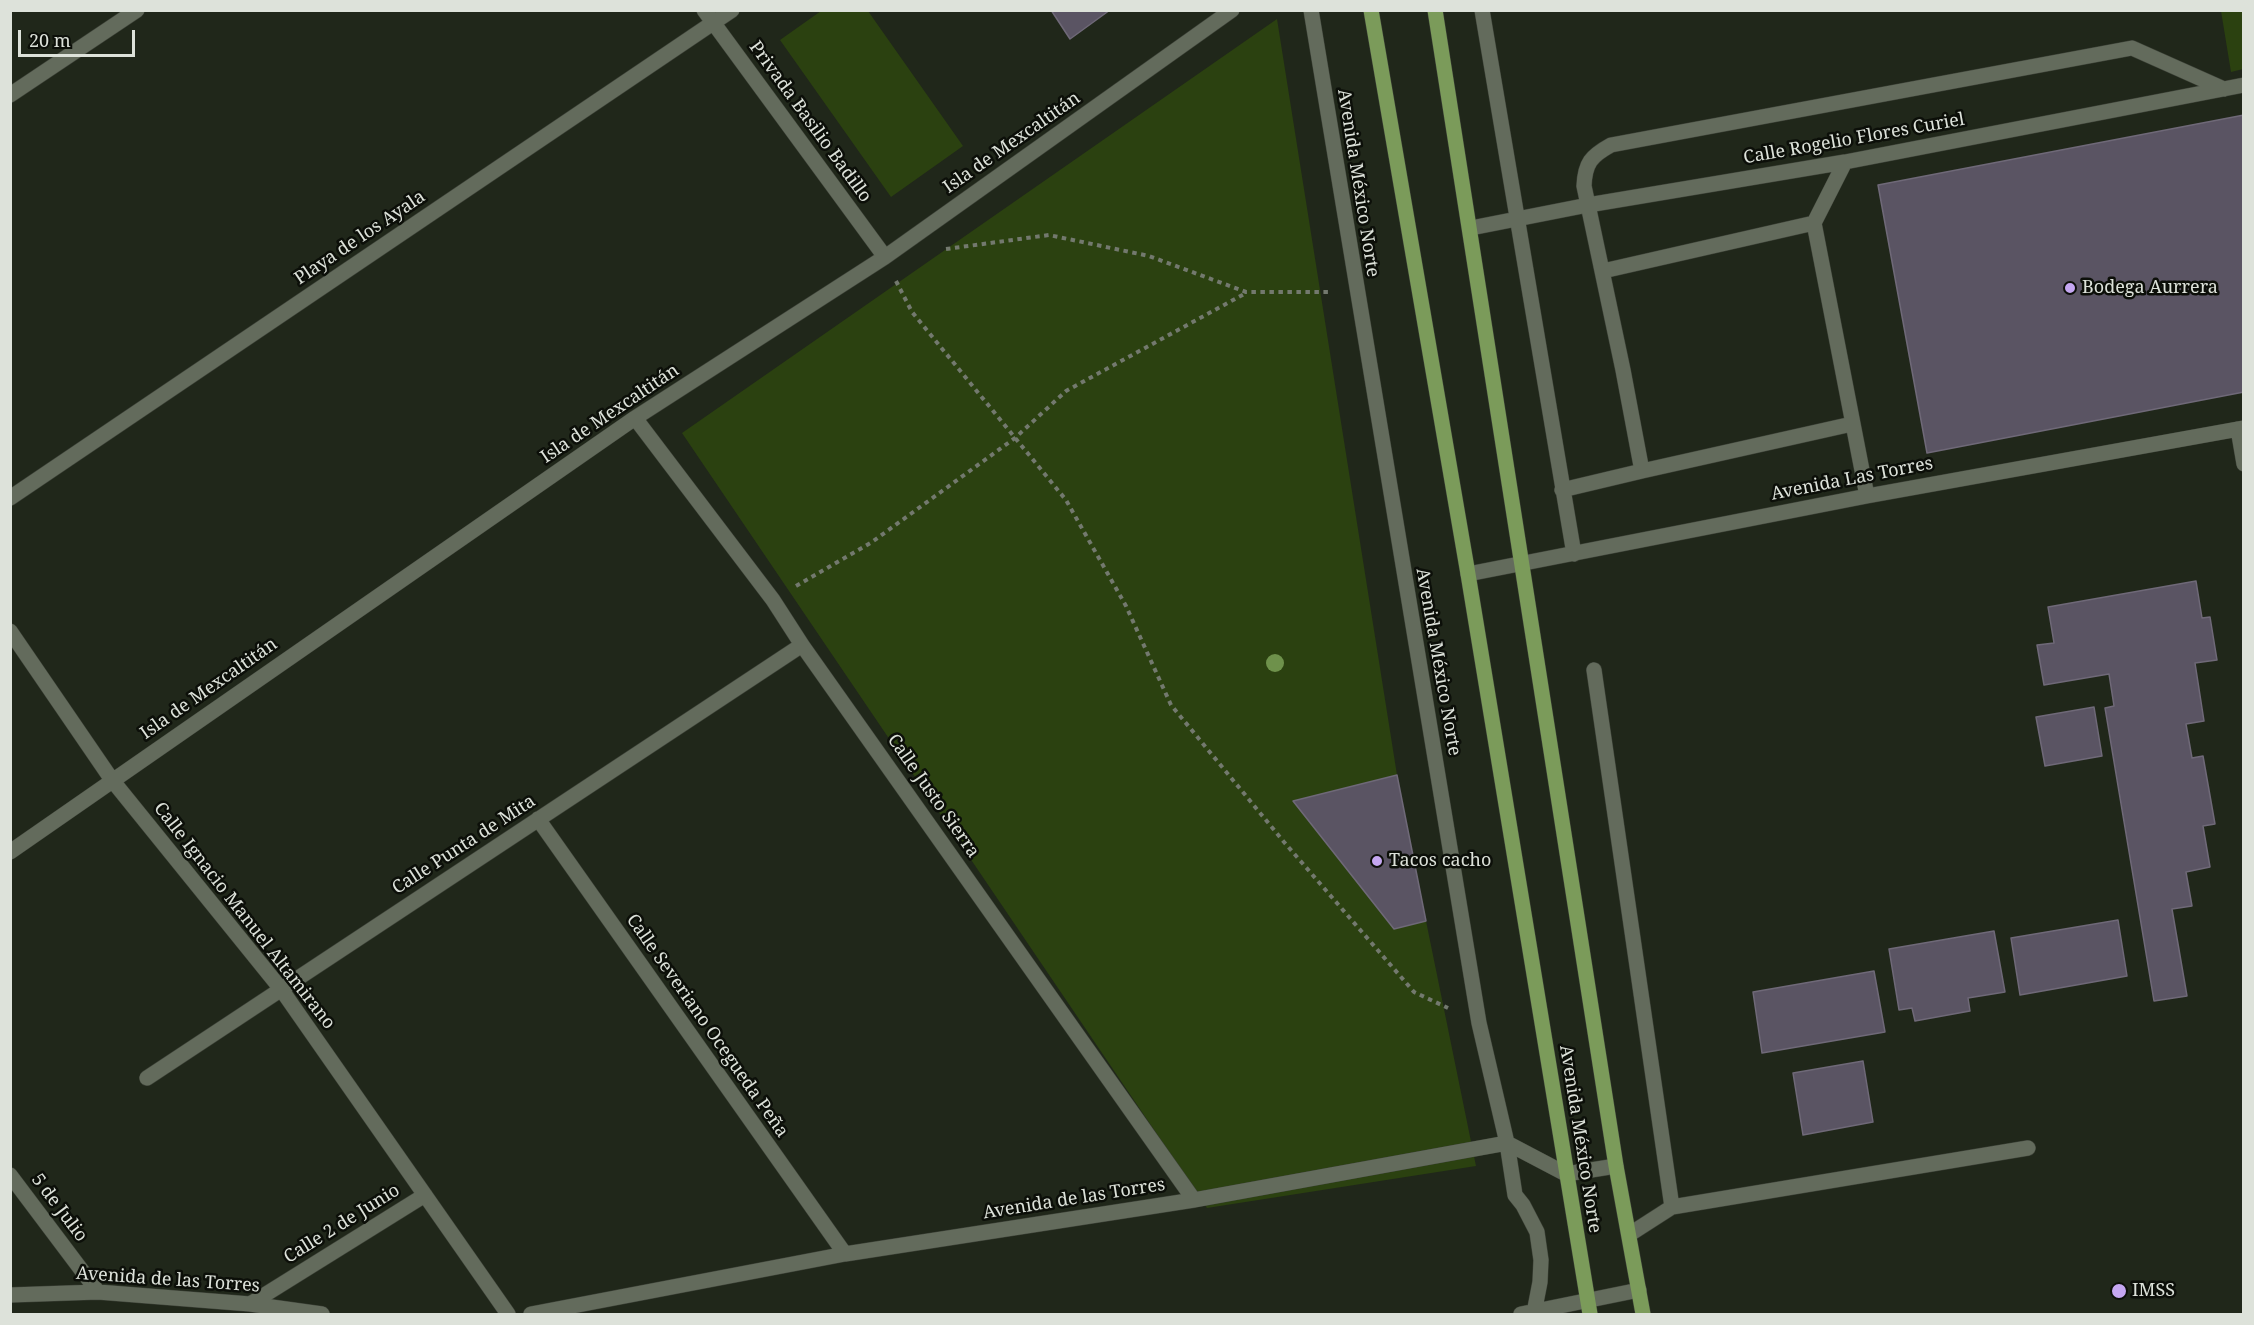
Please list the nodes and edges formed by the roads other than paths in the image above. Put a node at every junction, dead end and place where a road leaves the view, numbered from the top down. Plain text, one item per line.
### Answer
1 (137, 10) edge
2 (704, 10) edge
3 (732, 10) edge
4 (1232, 10) edge
5 (1311, 10) edge
6 (1371, 10) edge
7 (1435, 10) edge
8 (1482, 10) edge
9 (713, 24) junction
10 (2244, 85) edge
11 (2224, 89) junction
12 (11, 93) edge
13 (1845, 162) junction
14 (1588, 205) junction
15 (1518, 217) junction
16 (1814, 223) junction
17 (1471, 228) junction
18 (885, 257) junction
19 (1603, 271) junction
20 (635, 418) junction
21 (1852, 424) junction
22 (2241, 429) edge
23 (2244, 464) edge
24 (1642, 471) junction
25 (1562, 490) junction
26 (1867, 496) junction
27 (10, 498) edge
28 (1574, 554) junction
29 (1522, 564) junction
30 (1468, 574) junction
31 (10, 631) edge
32 (802, 645) junction
33 (1594, 670) dead end
34 (112, 780) junction
35 (538, 819) junction
36 (10, 852) edge
37 (280, 989) junction
38 (147, 1078) dead end
39 (1507, 1143) junction
40 (2028, 1148) dead end
41 (1616, 1166) junction
42 (1566, 1174) junction
43 (10, 1175) edge
44 (425, 1195) junction
45 (1194, 1200) junction
46 (1672, 1207) junction
47 (1630, 1234) junction
48 (845, 1254) junction
49 (1639, 1290) junction
50 (98, 1292) junction
51 (10, 1295) edge
52 (250, 1304) junction
53 (1588, 1307) edge
54 (322, 1314) edge
55 (508, 1314) edge
56 (531, 1314) edge
57 (1528, 1314) edge
58 (1643, 1314) edge

1 - 12 street
2 - 9 street, Privada Basilio Badillo
3 - 9 street, Playa de los Ayala
4 - 18 street, Isla de Mexcaltitán
5 - 39 street, Avenida México Norte
6 - 30 main road, Avenida México Norte
7 - 17 main road, Avenida México Norte
8 - 15 street
9 - 18 street, Privada Basilio Badillo
9 - 27 street, Playa de los Ayala
10 - 11 street, Calle Rogelio Flores Curiel
11 - 13 street, Calle Rogelio Flores Curiel
11 - 14 street
13 - 14 street, Calle Rogelio Flores Curiel
13 - 16 street
14 - 15 street, Calle Rogelio Flores Curiel
14 - 19 street
15 - 17 street, Calle Rogelio Flores Curiel
15 - 25 street
16 - 19 street
16 - 21 street
17 - 29 main road, Avenida México Norte
18 - 20 street, Isla de Mexcaltitán
19 - 24 street
20 - 32 street, Calle Justo Sierra
20 - 34 street, Isla de Mexcaltitán
21 - 24 street
21 - 26 street
22 - 23 street
22 - 26 street, Avenida Las Torres
24 - 25 street
25 - 28 street
26 - 28 street, Avenida Las Torres
28 - 29 street, Avenida Las Torres
29 - 30 street, Avenida Las Torres
29 - 41 main road, Avenida México Norte
30 - 42 main road, Avenida México Norte
31 - 34 street, Calle Ignacio Manuel Altamirano
32 - 35 street, Calle Punta de Mita
32 - 45 street, Calle Justo Sierra
33 - 46 street
34 - 36 street, Isla de Mexcaltitán
34 - 37 street, Calle Ignacio Manuel Altamirano
35 - 37 street, Calle Punta de Mita
35 - 48 street, Calle Severiano Ocegueda Peña
37 - 38 street, Calle Punta de Mita
37 - 44 street, Calle Ignacio Manuel Altamirano
39 - 42 street
39 - 45 street, Avenida de las Torres
39 - 57 street, Avenida México Norte
40 - 46 street
41 - 42 street
41 - 47 main road, Avenida México Norte
42 - 53 main road, Avenida México Norte
43 - 50 street, 5 de Julio
44 - 52 street, Calle 2 de Junio
44 - 55 street, Calle Ignacio Manuel Altamirano
45 - 48 street, Avenida de las Torres
46 - 47 street
47 - 49 main road, Avenida México Norte
48 - 56 street, Avenida de las Torres
49 - 53 street
49 - 58 main road, Avenida México Norte
50 - 51 street, Avenida de las Torres
50 - 52 street, Avenida de las Torres
52 - 54 street, Avenida de las Torres
53 - 57 street

